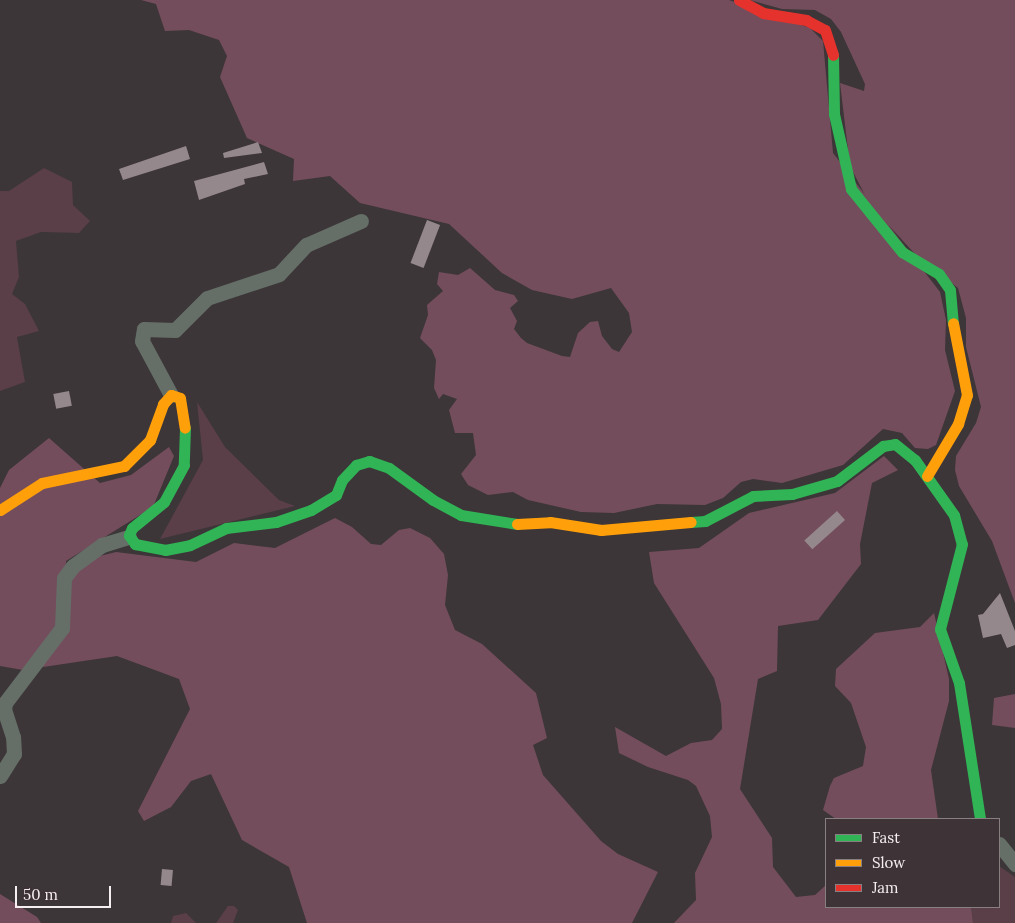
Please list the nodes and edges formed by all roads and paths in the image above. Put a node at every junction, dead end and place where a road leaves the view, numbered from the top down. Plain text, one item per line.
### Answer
1 (739, 0) edge
2 (361, 221) dead end
3 (171, 395) junction
4 (927, 476) junction
5 (0, 510) edge
6 (129, 537) junction
7 (0, 776) edge
8 (980, 818) edge
9 (1000, 845) edge
10 (1015, 864) edge

1 - 4 street
2 - 3 street
3 - 5 street
3 - 6 street
4 - 6 street
4 - 8 street
6 - 7 street
9 - 10 street

